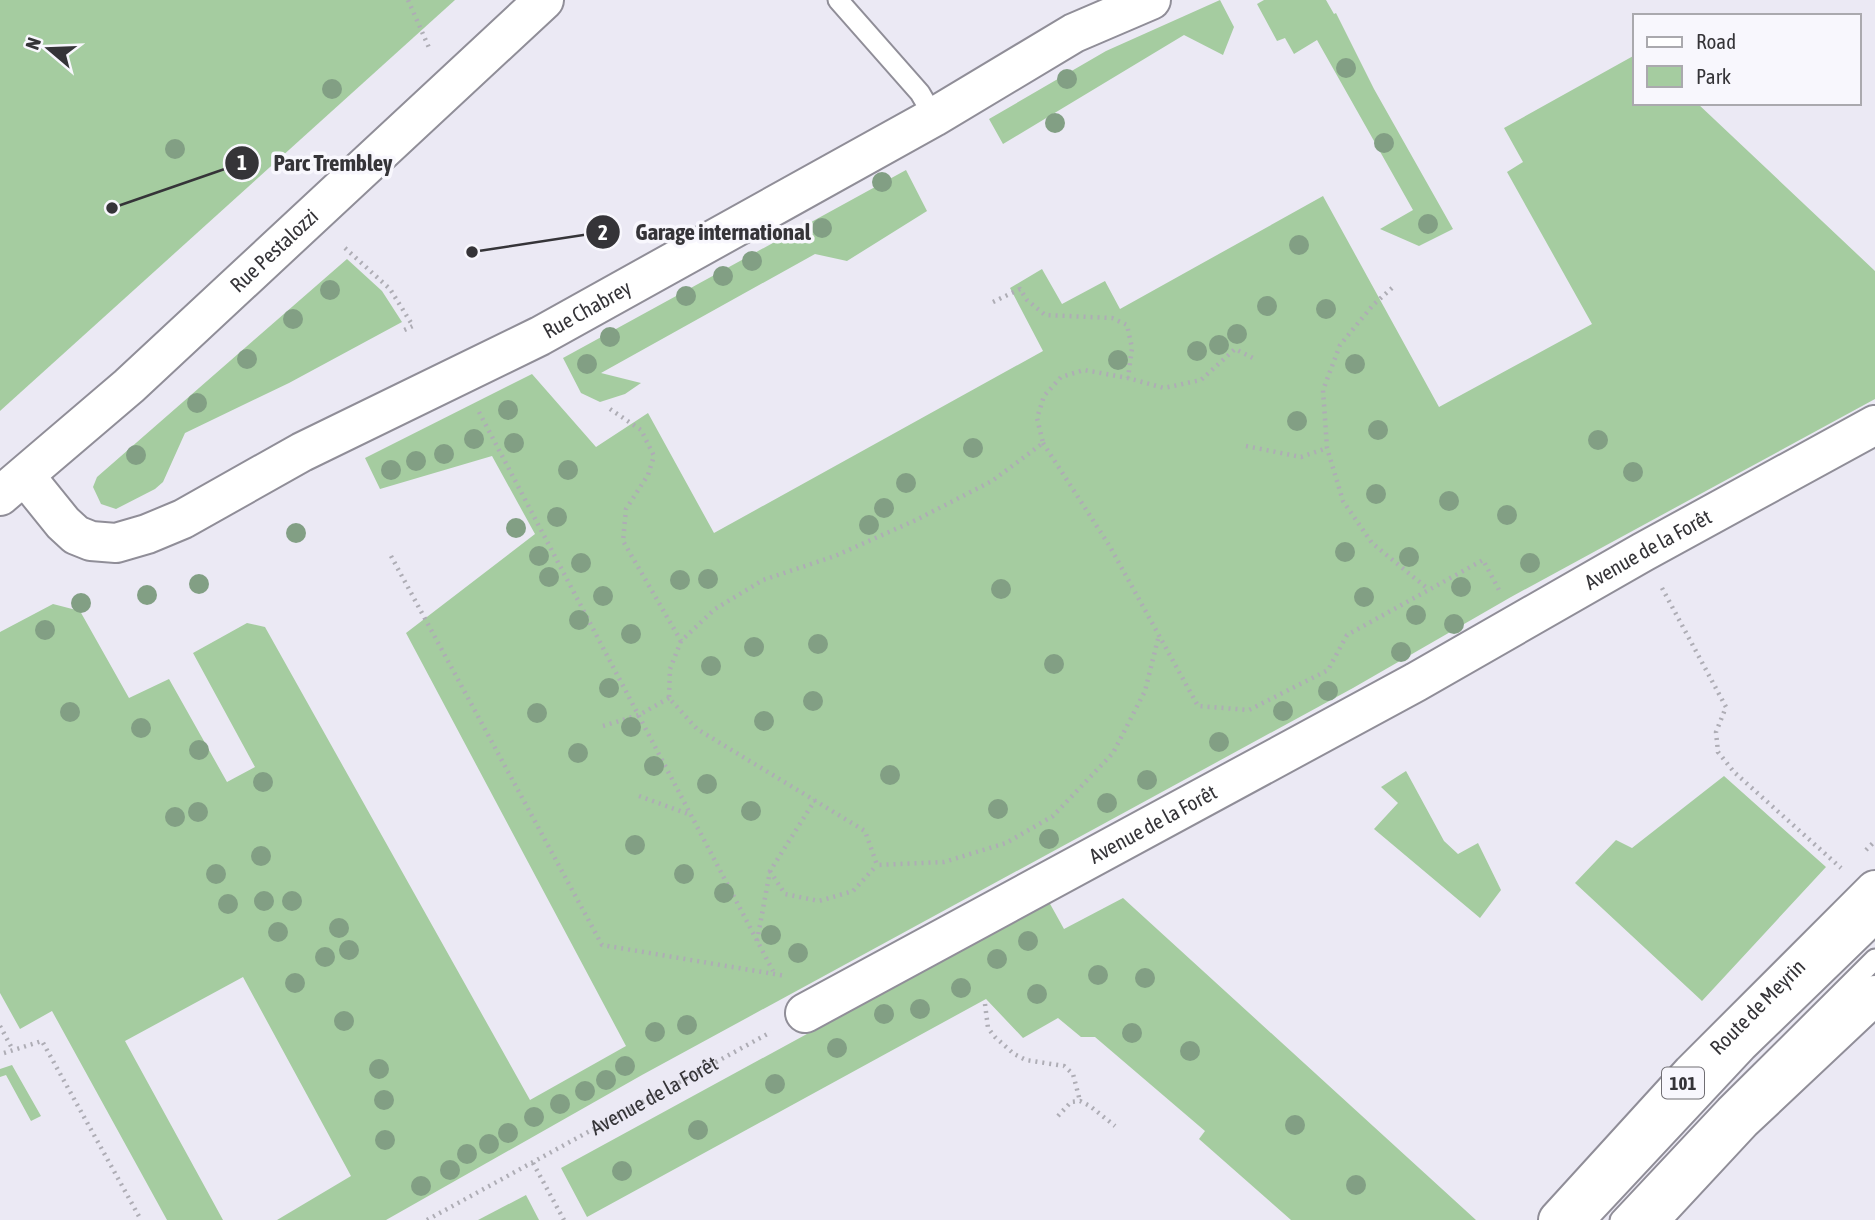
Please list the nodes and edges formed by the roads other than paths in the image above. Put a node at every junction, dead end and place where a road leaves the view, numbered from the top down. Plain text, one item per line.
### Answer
1 (544, 0) edge
2 (838, 0) edge
3 (1151, 0) edge
4 (934, 117) junction
5 (1875, 425) edge
6 (13, 486) edge
7 (1861, 882) edge
8 (1875, 925) edge
9 (1875, 959) edge
10 (1875, 995) edge
11 (816, 1007) road end
12 (1558, 1220) edge
13 (1587, 1220) edge
14 (1620, 1220) edge
15 (1649, 1220) edge

1 - 6 street, Rue Pestalozzi
2 - 4 lane
3 - 4 street, Rue Chabrey
4 - 6 street, Rue Chabrey
5 - 11 street, Avenue de la Forêt
7 - 12 street, Route de Meyrin / 101
8 - 13 lane
9 - 14 lane
10 - 15 street

